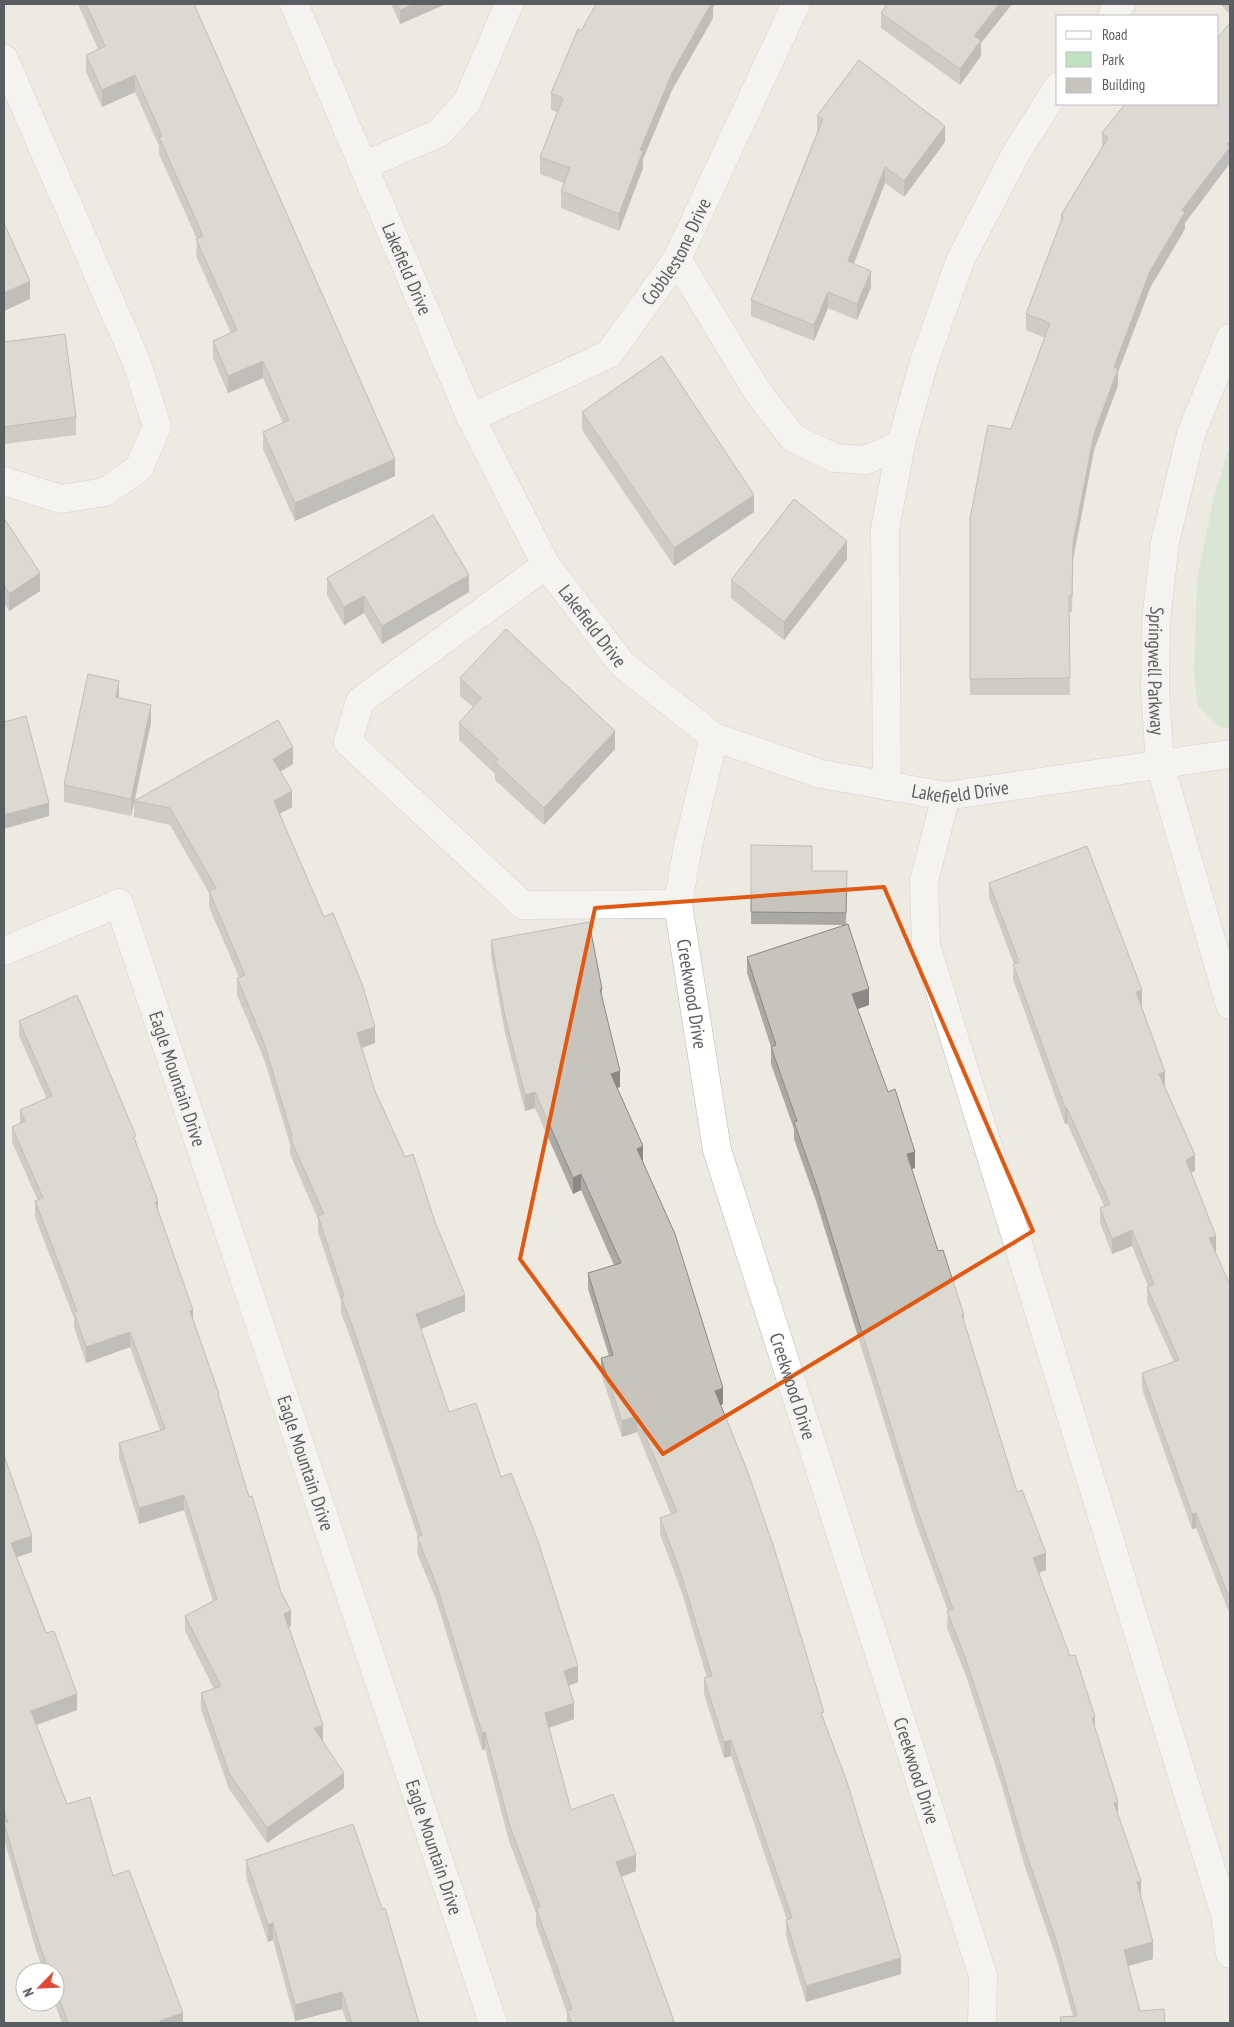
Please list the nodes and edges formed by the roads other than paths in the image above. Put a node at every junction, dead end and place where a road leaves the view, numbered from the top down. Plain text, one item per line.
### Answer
1 (294, 4) edge
2 (509, 4) edge
3 (796, 4) edge
4 (1121, 4) edge
5 (1113, 15) edge
6 (4, 59) edge
7 (1056, 90) edge
8 (363, 166) junction
9 (677, 259) junction
10 (1230, 338) edge
11 (471, 418) junction
12 (901, 444) junction
13 (4, 481) edge
14 (546, 566) junction
15 (714, 737) junction
16 (1230, 754) edge
17 (1160, 764) junction
18 (887, 786) junction
19 (946, 796) junction
20 (678, 904) junction
21 (4, 951) edge
22 (1230, 1005) edge
23 (1230, 1954) edge
24 (493, 2023) edge
25 (982, 2023) edge

1 - 8 street, Lakefield Drive
2 - 8 street
3 - 9 street, Cobblestone Drive
4 - 5 street
6 - 13 street
7 - 12 street
8 - 11 street, Lakefield Drive
9 - 11 street, Cobblestone Drive
9 - 12 street
10 - 17 street, Springwell Parkway
11 - 14 street, Lakefield Drive
12 - 18 street
14 - 15 street, Lakefield Drive
14 - 20 street
15 - 18 street, Lakefield Drive
15 - 20 street, Creekwood Drive
16 - 17 street, Lakefield Drive
17 - 19 street, Lakefield Drive
17 - 22 street, Springwell Parkway
18 - 19 street, Lakefield Drive
19 - 23 street
20 - 25 street, Creekwood Drive
21 - 24 street, Eagle Mountain Drive

